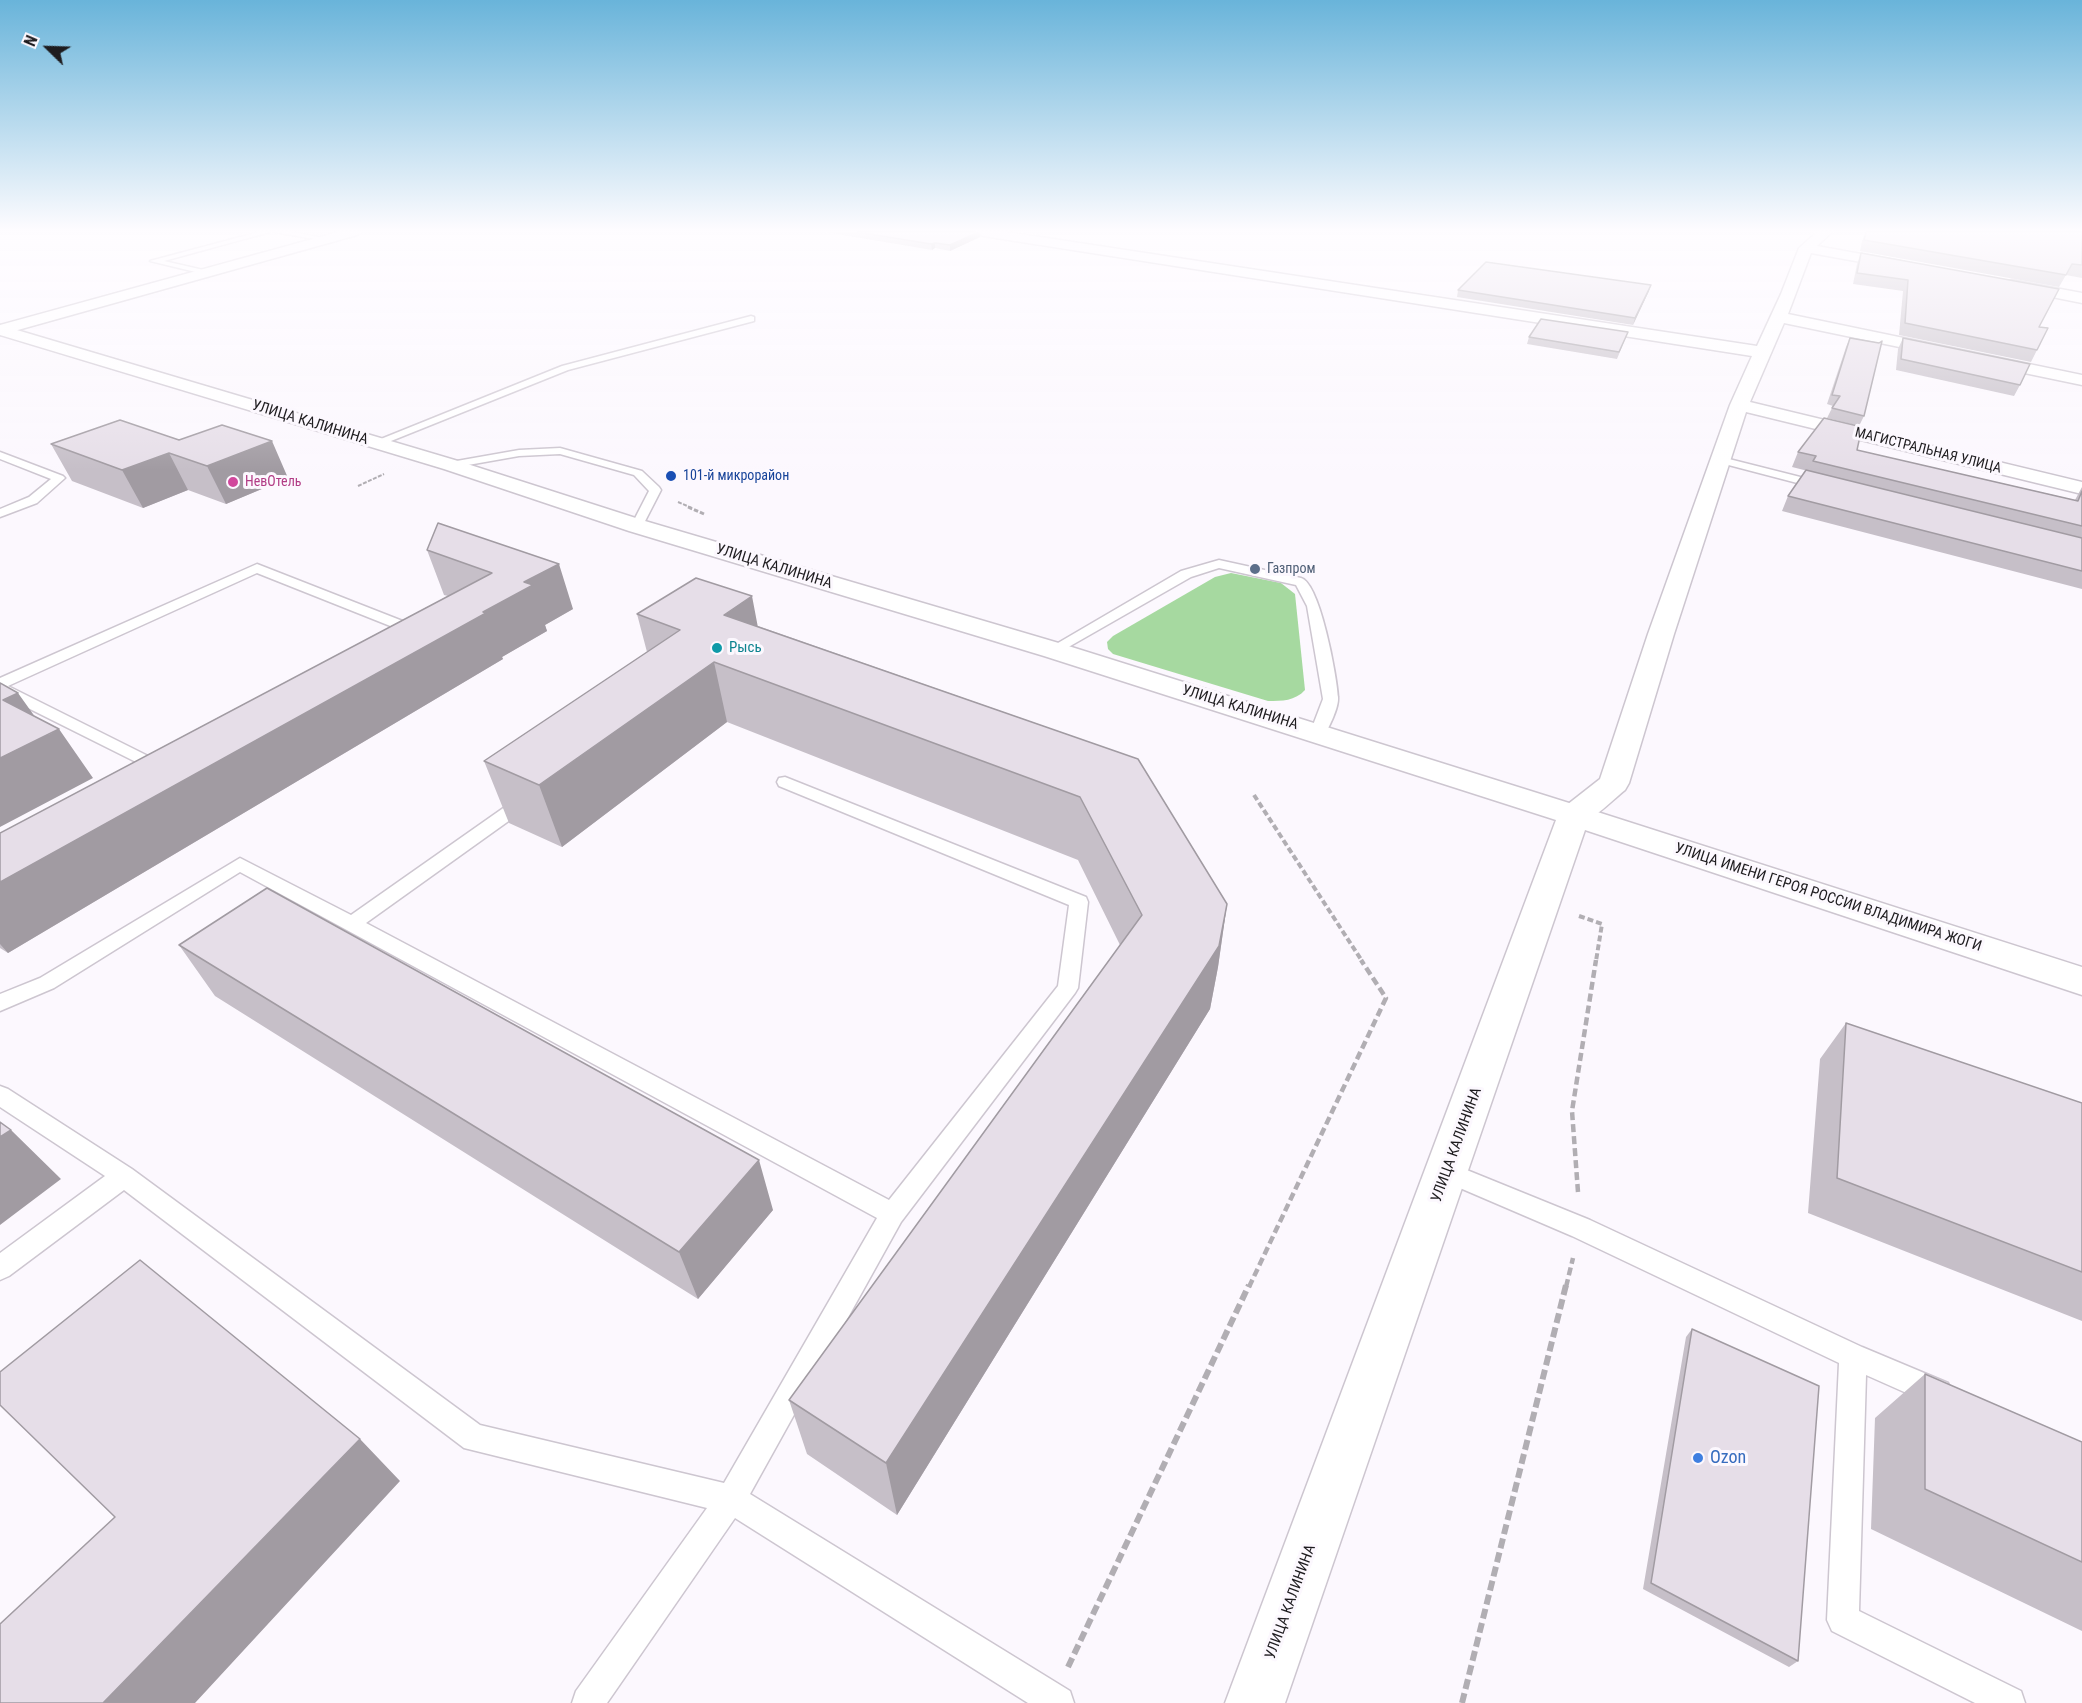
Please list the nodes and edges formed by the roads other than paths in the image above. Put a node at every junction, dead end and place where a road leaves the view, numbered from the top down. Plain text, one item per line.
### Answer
1 (67, 311) edge
2 (1499, 311) edge
3 (1780, 311) edge
4 (1777, 317) junction
5 (752, 319) dead end
6 (0, 330) edge
7 (1762, 352) junction
8 (2082, 380) edge
9 (1739, 405) junction
10 (377, 443) junction
11 (0, 455) edge
12 (1721, 460) junction
13 (451, 465) junction
14 (1834, 488) edge
15 (2082, 488) edge
16 (0, 513) edge
17 (637, 526) junction
18 (408, 647) edge
19 (1053, 650) junction
20 (0, 686) edge
21 (1318, 733) junction
22 (785, 782) dead end
23 (152, 787) edge
24 (536, 793) edge
25 (1574, 815) junction
26 (353, 923) junction
27 (2082, 981) edge
28 (0, 1003) edge
29 (0, 1095) edge
30 (1447, 1172) junction
31 (124, 1176) junction
32 (892, 1214) junction
33 (0, 1268) edge
34 (1853, 1356) junction
35 (1962, 1403) edge
36 (731, 1499) junction
37 (1055, 1701) edge
38 (588, 1703) edge
39 (1255, 1703) edge
40 (2009, 1703) edge

1 - 6 street
2 - 7 street
3 - 4 street
4 - 7 street
4 - 8 street
5 - 10 lane
6 - 10 street, УЛИЦА КАЛИНИНА
7 - 9 street
9 - 12 street
9 - 15 street, МАГИСТРАЛЬНАЯ УЛИЦА
10 - 13 street, УЛИЦА КАЛИНИНА
11 - 16 lane
12 - 14 lane
12 - 25 street
13 - 17 street, УЛИЦА КАЛИНИНА
13 - 17 lane
17 - 19 street, УЛИЦА КАЛИНИНА
18 - 20 lane
19 - 21 street, УЛИЦА КАЛИНИНА
19 - 21 lane
20 - 23 lane
21 - 25 street, УЛИЦА КАЛИНИНА
22 - 32 lane
24 - 26 lane
25 - 27 street, УЛИЦА ИМЕНИ ГЕРОЯ РОССИИ ВЛАДИМИРА ЖОГИ
25 - 30 street, УЛИЦА КАЛИНИНА
26 - 28 lane
26 - 32 lane
29 - 31 lane
30 - 34 lane
30 - 39 street, УЛИЦА КАЛИНИНА
31 - 33 lane
31 - 36 lane
32 - 36 lane
34 - 35 lane
34 - 40 lane
36 - 37 lane
36 - 38 lane

